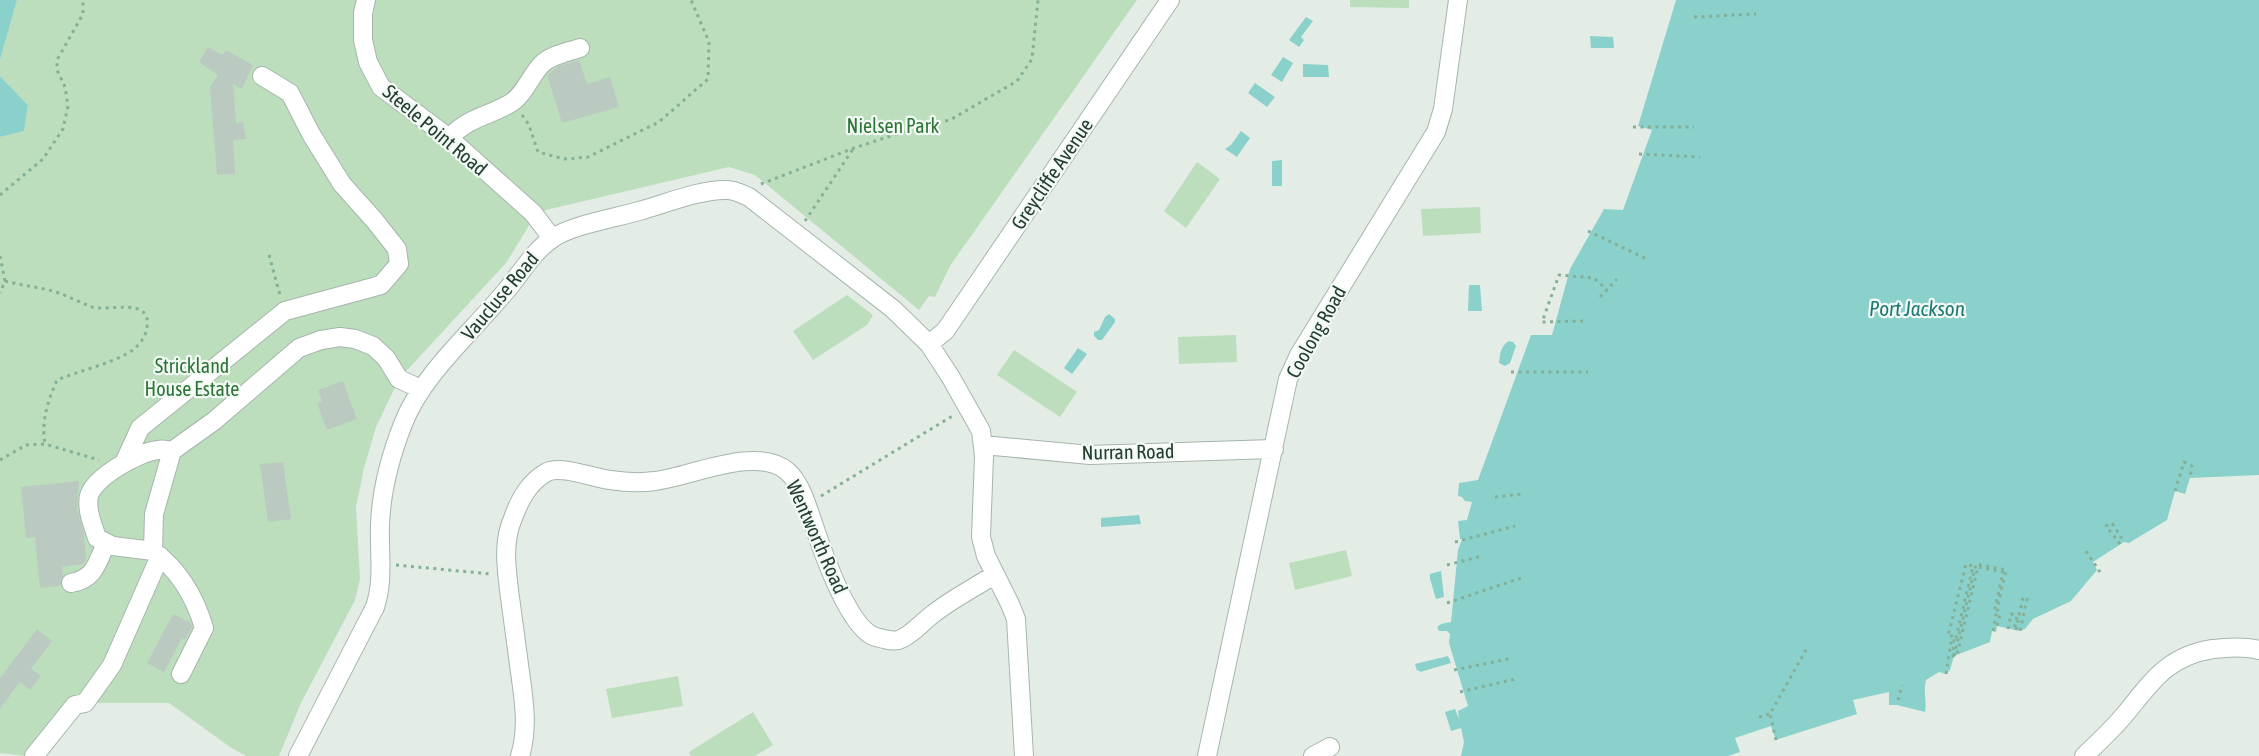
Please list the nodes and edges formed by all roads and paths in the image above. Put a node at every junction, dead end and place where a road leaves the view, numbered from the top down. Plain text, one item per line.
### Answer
1 (83, 0) edge
2 (366, 0) edge
3 (691, 0) edge
4 (1038, 0) edge
5 (1170, 0) edge
6 (1458, 0) edge
7 (1756, 14) dead end
8 (1694, 17) dead end
9 (580, 48) dead end
10 (262, 76) dead end
11 (510, 104) junction
12 (1634, 127) dead end
13 (1694, 127) dead end
14 (449, 138) junction
15 (854, 148) junction
16 (1639, 154) dead end
17 (1700, 157) dead end
18 (760, 184) dead end
19 (0, 195) edge
20 (805, 221) dead end
21 (1588, 231) dead end
22 (552, 238) junction
23 (269, 255) dead end
24 (0, 256) edge
25 (1649, 260) dead end
26 (1617, 279) dead end
27 (5, 281) junction
28 (1607, 290) junction
29 (0, 293) edge
30 (1600, 297) dead end
31 (285, 311) junction
32 (1583, 321) dead end
33 (929, 344) junction
34 (1511, 372) dead end
35 (1588, 372) dead end
36 (421, 389) junction
37 (955, 414) dead end
38 (45, 444) junction
39 (983, 445) junction
40 (1274, 449) junction
41 (172, 451) junction
42 (0, 460) edge
43 (124, 463) junction
44 (2190, 478) dead end
45 (2175, 491) dead end
46 (1522, 494) dead end
47 (1495, 497) dead end
48 (807, 505) junction
49 (1515, 526) dead end
50 (1455, 542) dead end
51 (106, 543) junction
52 (2122, 543) joint
53 (2086, 551) dead end
54 (157, 554) junction
55 (1482, 556) dead end
56 (396, 565) dead end
57 (1447, 566) dead end
58 (2100, 572) dead end
59 (994, 575) junction
60 (508, 576) junction
61 (1524, 577) dead end
62 (71, 583) dead end
63 (1447, 603) dead end
64 (1997, 626) dead end
65 (2007, 628) dead end
66 (2017, 630) junction
67 (1993, 631) dead end
68 (1807, 648) dead end
69 (2259, 650) edge
70 (1513, 657) dead end
71 (1953, 658) dead end
72 (1455, 670) dead end
73 (181, 674) dead end
74 (1946, 674) dead end
75 (1515, 679) dead end
76 (1902, 685) dead end
77 (1460, 692) dead end
78 (1898, 700) dead end
79 (1770, 714) junction
80 (1759, 717) dead end
81 (1776, 740) dead end
82 (1330, 747) dead end
83 (34, 756) edge
84 (298, 756) edge
85 (520, 756) edge
86 (1024, 756) edge
87 (1208, 756) edge
88 (1312, 756) edge
89 (2084, 756) edge

1 - 19 path
2 - 14 street, Steele Point Road
3 - 11 path
4 - 15 path
5 - 33 street, Greycliffe Avenue
6 - 40 street, Coolong Road
7 - 8 path
9 - 11 street
10 - 31 street
11 - 14 street
12 - 13 path
14 - 22 street, Steele Point Road
15 - 18 path
15 - 20 path
16 - 17 path
21 - 25 path
22 - 33 street, Vaucluse Road
22 - 36 street, Vaucluse Road
23 - 31 path
24 - 27 path
26 - 28 path
27 - 29 path
27 - 38 path
28 - 30 path
28 - 32 path
31 - 43 street
33 - 39 street
34 - 35 path
36 - 41 street
36 - 84 street, Vaucluse Road
37 - 48 path
38 - 42 path
38 - 43 path
39 - 40 street, Nurran Road
39 - 59 street
40 - 87 street, Coolong Road
41 - 43 street
41 - 54 street
43 - 51 street
44 - 45 path
46 - 47 path
48 - 59 street, Wentworth Road
48 - 60 street, Wentworth Road
49 - 50 path
51 - 54 street
51 - 62 street
52 - 52 path
53 - 58 path
54 - 73 street
54 - 83 street
55 - 57 path
56 - 60 path
59 - 86 street
60 - 85 street, Wentworth Road
61 - 63 path
64 - 67 path
65 - 66 path
66 - 66 path
68 - 79 path
69 - 89 street
70 - 72 path
71 - 74 path
75 - 77 path
76 - 78 path
79 - 80 path
79 - 81 path
82 - 88 street

